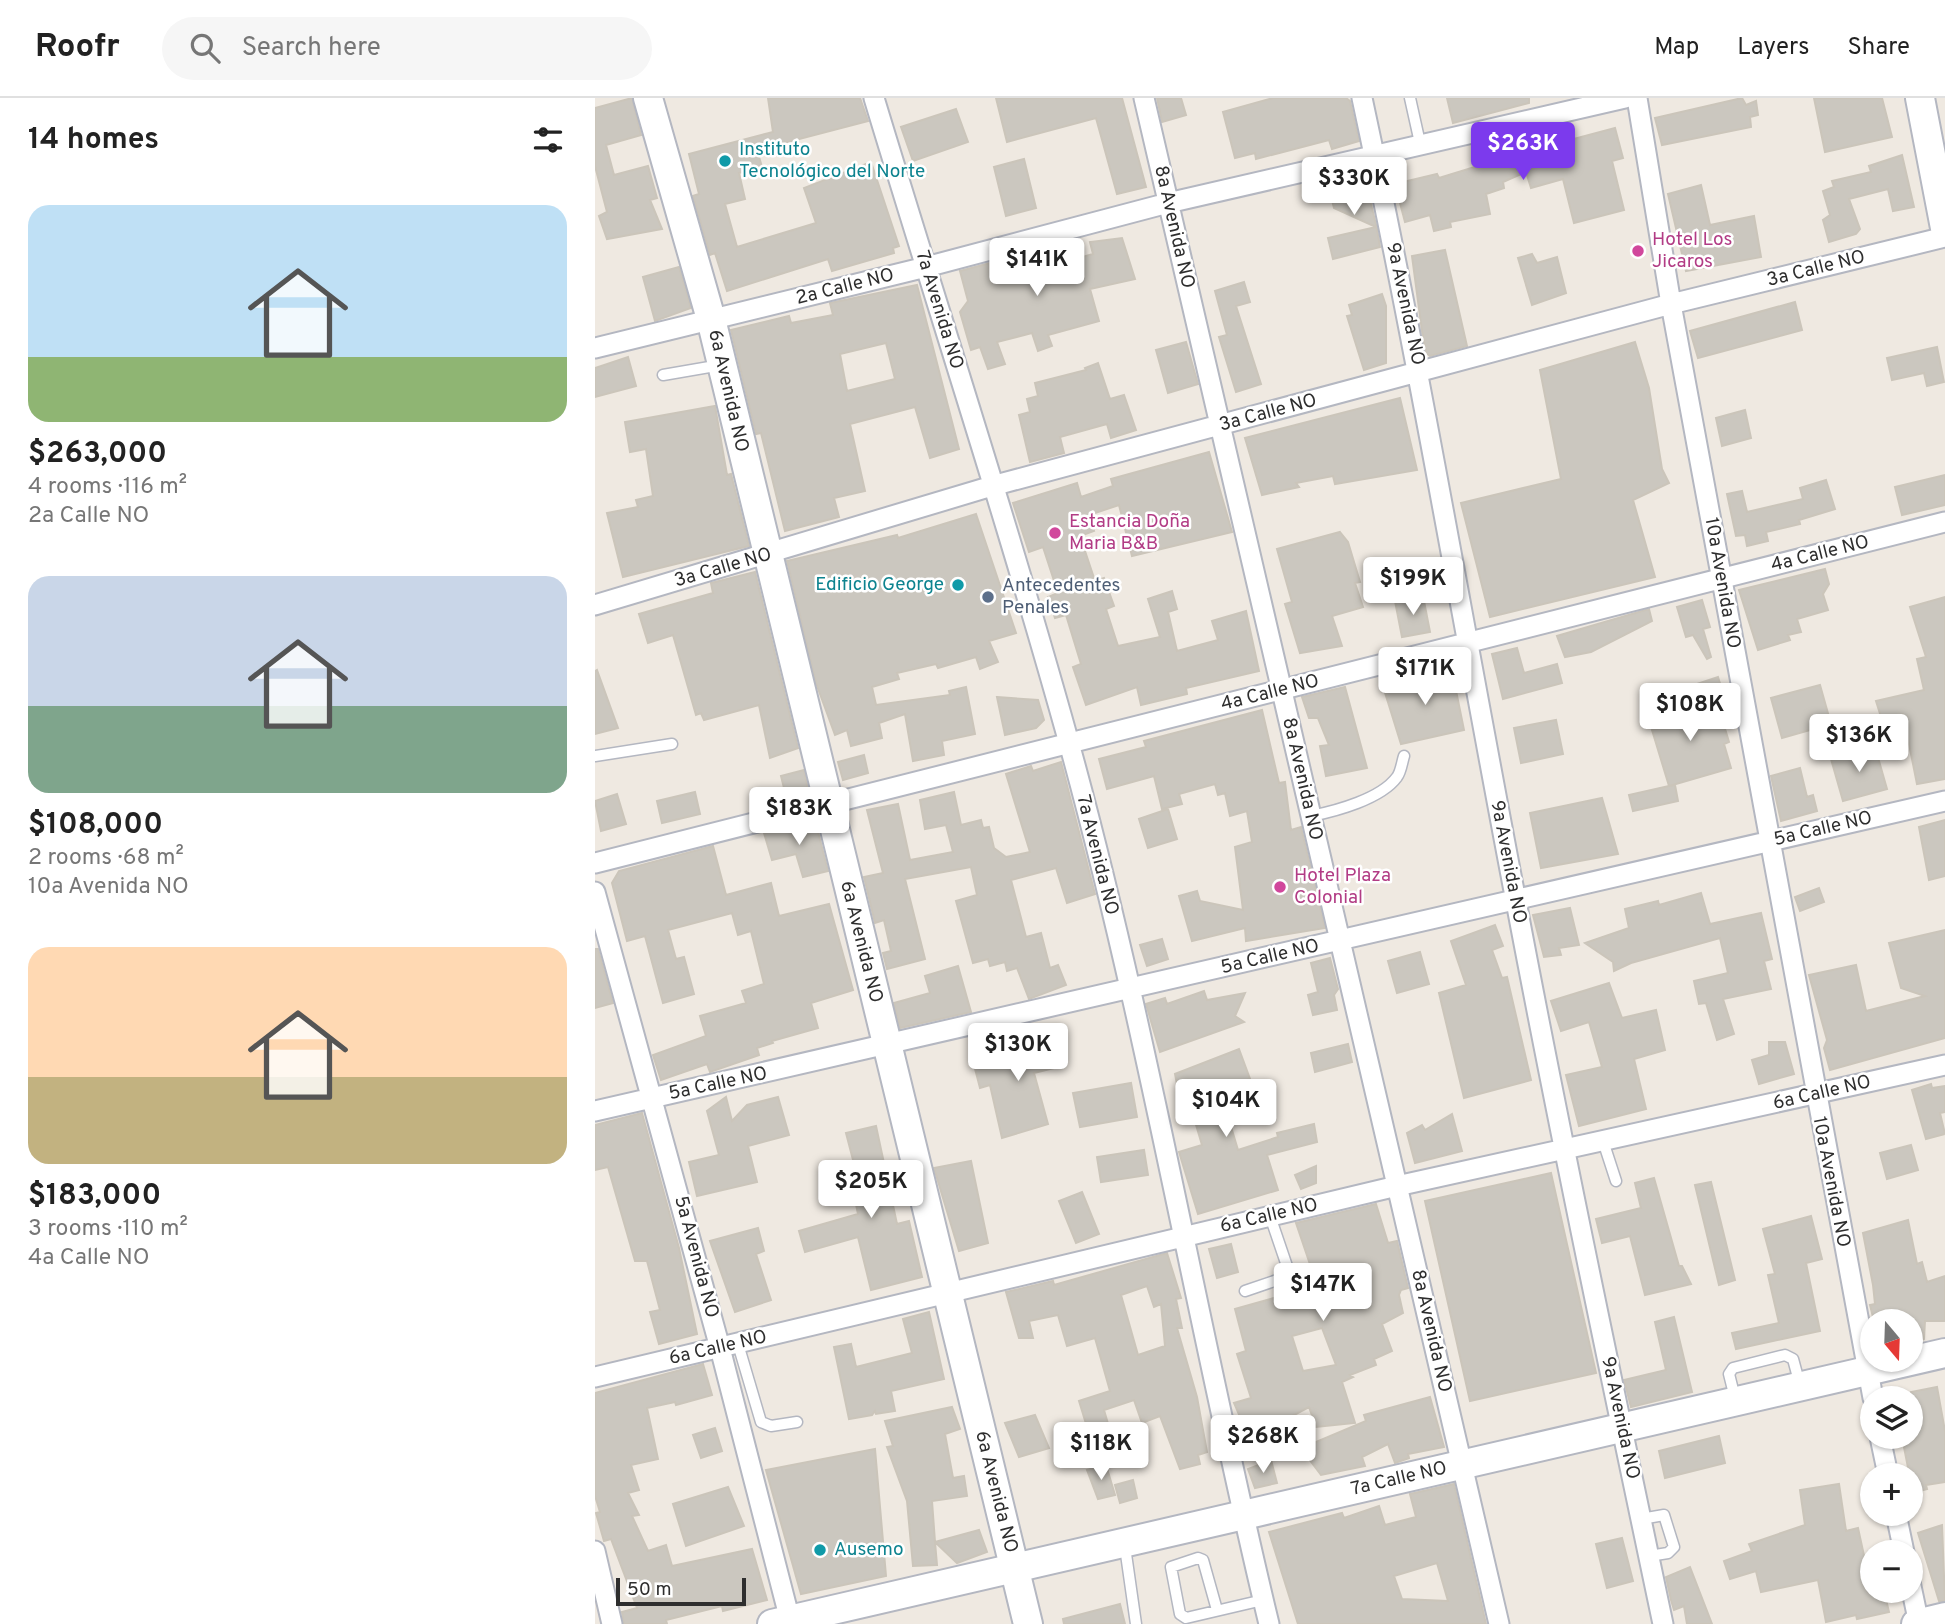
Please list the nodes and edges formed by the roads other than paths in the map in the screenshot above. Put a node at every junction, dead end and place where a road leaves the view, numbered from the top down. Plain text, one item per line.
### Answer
1 (648, 98) edge
2 (874, 98) edge
3 (1144, 98) edge
4 (1362, 98) edge
5 (1410, 98) edge
6 (1625, 98) edge
7 (1637, 98) edge
8 (1920, 98) edge
9 (1420, 144) junction
10 (1374, 154) junction
11 (1168, 203) junction
12 (1945, 228) edge
13 (1945, 237) edge
14 (926, 268) junction
15 (1671, 304) junction
16 (711, 319) junction
17 (595, 348) edge
18 (721, 365) junction
19 (1419, 372) junction
20 (663, 375) dead end
21 (1220, 425) junction
22 (992, 486) junction
23 (1945, 523) edge
24 (767, 556) junction
25 (1721, 579) junction
26 (595, 605) edge
27 (1467, 643) junction
28 (1282, 690) junction
29 (672, 744) dead end
30 (1069, 744) junction
31 (595, 756) edge
32 (1404, 756) dead end
33 (1945, 801) edge
34 (828, 804) junction
35 (1311, 816) junction
36 (1769, 841) junction
37 (595, 863) edge
38 (595, 892) edge
39 (1515, 901) junction
40 (1340, 941) junction
41 (1130, 990) junction
42 (886, 1046) junction
43 (1945, 1065) edge
44 (1815, 1095) junction
45 (652, 1098) junction
46 (595, 1111) edge
47 (1603, 1141) junction
48 (1565, 1150) junction
49 (1616, 1181) dead end
50 (1397, 1186) junction
51 (1270, 1216) junction
52 (1184, 1237) junction
53 (1245, 1291) dead end
54 (947, 1296) junction
55 (729, 1346) junction
56 (1945, 1353) edge
57 (595, 1377) edge
58 (1870, 1385) edge
59 (797, 1422) dead end
60 (1622, 1429) junction
61 (1462, 1465) junction
62 (1243, 1515) junction
63 (1124, 1543) junction
64 (595, 1552) edge
65 (1015, 1568) junction
66 (1263, 1600) junction
67 (1914, 1603) edge
68 (1217, 1610) junction
69 (1945, 1617) edge
70 (784, 1623) edge
71 (612, 1624) edge
72 (1028, 1624) edge
73 (1136, 1624) edge
74 (1269, 1624) edge
75 (1499, 1624) edge
76 (1663, 1624) edge
77 (1918, 1624) edge

1 - 16 street, 6a Avenida NO
2 - 14 street, 7a Avenida NO
3 - 11 street, 8a Avenida NO
4 - 10 street, 9a Avenida NO
5 - 9 lane
6 - 9 street, 2a Calle NO
7 - 15 street, 10a Avenida NO
8 - 12 street
9 - 10 street, 2a Calle NO
10 - 11 street, 2a Calle NO
10 - 19 street, 9a Avenida NO
11 - 14 street, 2a Calle NO
11 - 21 street, 8a Avenida NO
13 - 15 street, 3a Calle NO
14 - 16 street, 2a Calle NO
14 - 22 street, 7a Avenida NO
15 - 19 street, 3a Calle NO
15 - 25 street, 10a Avenida NO
16 - 17 street, 2a Calle NO
16 - 18 street, 6a Avenida NO
18 - 20 lane
18 - 24 street, 6a Avenida NO
19 - 21 street, 3a Calle NO
19 - 27 street, 9a Avenida NO
21 - 22 street, 3a Calle NO
21 - 28 street, 8a Avenida NO
22 - 24 street, 3a Calle NO
22 - 30 street, 7a Avenida NO
23 - 25 street, 4a Calle NO
24 - 26 street, 3a Calle NO
24 - 34 street, 6a Avenida NO
25 - 27 street, 4a Calle NO
25 - 36 street, 10a Avenida NO
27 - 28 street, 4a Calle NO
27 - 39 street, 9a Avenida NO
28 - 30 street, 4a Calle NO
28 - 35 street, 8a Avenida NO
29 - 31 lane
30 - 34 street, 4a Calle NO
30 - 41 street, 7a Avenida NO
32 - 35 lane
33 - 36 street, 5a Calle NO
34 - 37 street, 4a Calle NO
34 - 42 street, 6a Avenida NO
35 - 40 street, 8a Avenida NO
36 - 39 street, 5a Calle NO
36 - 44 street, 10a Avenida NO
38 - 45 street, 5a Avenida NO
39 - 40 street, 5a Calle NO
39 - 48 street, 9a Avenida NO
40 - 41 street, 5a Calle NO
40 - 50 street, 8a Avenida NO
41 - 42 street, 5a Calle NO
41 - 52 street, 7a Avenida NO
42 - 45 street, 5a Calle NO
42 - 54 street, 6a Avenida NO
43 - 44 street, 6a Calle NO
44 - 47 street, 6a Calle NO
44 - 58 street, 10a Avenida NO
45 - 46 street, 5a Calle NO
45 - 55 street, 5a Avenida NO
47 - 48 street, 6a Calle NO
47 - 49 lane
48 - 50 street, 6a Calle NO
48 - 60 street, 9a Avenida NO
50 - 51 street, 6a Calle NO
50 - 61 street, 8a Avenida NO
51 - 52 street, 6a Calle NO
51 - 53 lane
52 - 54 street, 6a Calle NO
52 - 62 street, 7a Avenida NO
54 - 55 street, 6a Calle NO
54 - 65 street, 6a Avenida NO
55 - 57 street, 6a Calle NO
55 - 59 lane
55 - 70 street, 5a Avenida NO
56 - 58 street, 7a Calle NO
58 - 60 street, 7a Calle NO
60 - 61 street, 7a Calle NO
60 - 76 street, 9a Avenida NO
61 - 62 street, 7a Calle NO
61 - 75 street, 8a Avenida NO
62 - 63 street, 7a Calle NO
62 - 66 street, 7a Avenida NO
63 - 65 street, 7a Calle NO
63 - 73 lane
64 - 71 street
65 - 70 street, 7a Calle NO
65 - 72 street, 6a Avenida NO
66 - 68 lane
66 - 74 street, 7a Avenida NO
67 - 77 street
68 - 68 lane
69 - 77 street

